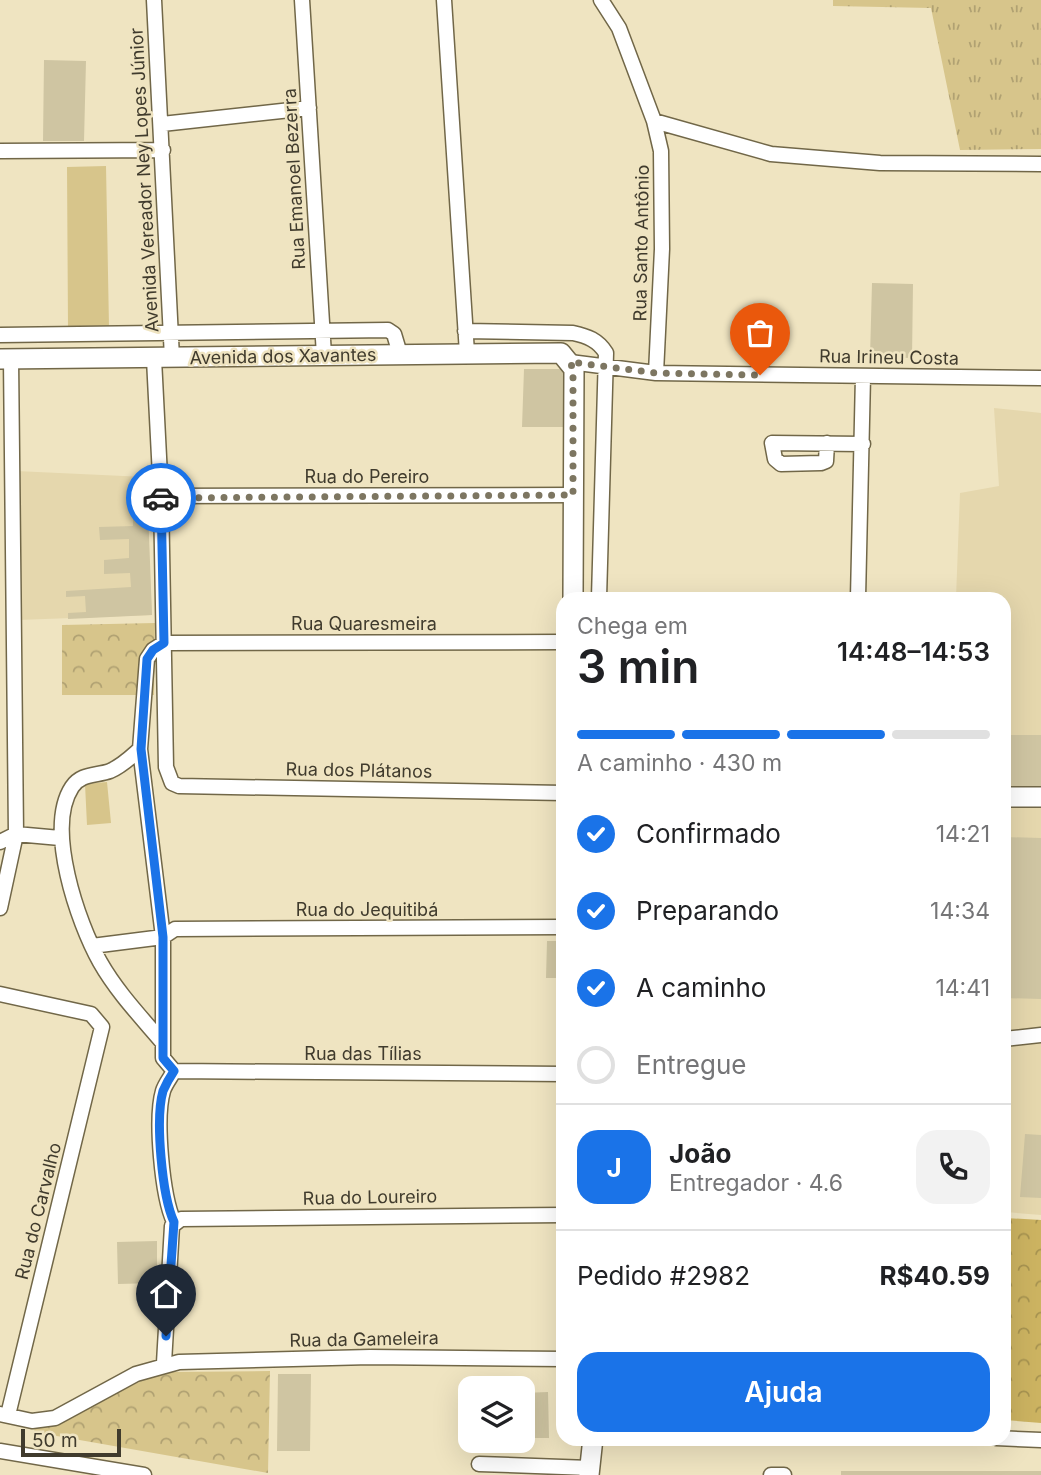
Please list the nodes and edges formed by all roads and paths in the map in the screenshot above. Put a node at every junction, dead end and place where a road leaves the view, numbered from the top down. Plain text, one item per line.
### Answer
1 (154, 0) edge
2 (302, 0) edge
3 (444, 0) edge
4 (601, 0) edge
5 (309, 108) junction
6 (654, 121) junction
7 (162, 124) junction
8 (163, 150) junction
9 (0, 151) edge
10 (1041, 164) edge
11 (465, 331) junction
12 (322, 332) junction
13 (33, 334) junction
14 (172, 334) junction
15 (0, 335) edge
16 (71, 335) junction
17 (467, 353) junction
18 (400, 354) junction
19 (324, 355) junction
20 (163, 358) junction
21 (5, 359) edge
22 (34, 359) junction
23 (71, 359) junction
24 (568, 360) junction
25 (607, 366) junction
26 (656, 373) junction
27 (863, 376) junction
28 (1041, 378) edge
29 (827, 443) dead end
30 (863, 444) junction
31 (573, 495) junction
32 (161, 496) junction
33 (573, 592) edge
34 (599, 592) edge
35 (858, 592) edge
36 (556, 642) edge
37 (164, 643) junction
38 (141, 749) junction
39 (556, 793) edge
40 (1011, 797) edge
41 (1041, 797) edge
42 (16, 834) junction
43 (60, 838) junction
44 (0, 842) edge
45 (0, 908) edge
46 (556, 927) edge
47 (166, 934) junction
48 (92, 946) junction
49 (0, 994) edge
50 (1041, 1035) edge
51 (1011, 1038) edge
52 (163, 1043) junction
53 (170, 1067) junction
54 (556, 1074) edge
55 (556, 1215) edge
56 (176, 1221) junction
57 (556, 1359) edge
58 (164, 1363) junction
59 (4, 1415) edge
60 (1011, 1439) edge
61 (1041, 1440) edge
62 (591, 1446) edge
63 (0, 1451) edge
64 (479, 1464) dead end
65 (589, 1472) edge
66 (144, 1475) edge
67 (771, 1475) edge
68 (784, 1475) edge

1 - 7 street, Avenida Vereador Ney Lopes Júnior
2 - 5 street, Rua Emanoel Bezerra
3 - 11 street
4 - 6 street, Rua Santo Antônio
5 - 7 street
5 - 12 street, Rua Emanoel Bezerra
6 - 10 street
6 - 26 street, Rua Santo Antônio
7 - 8 street, Avenida Vereador Ney Lopes Júnior
8 - 9 street
8 - 14 street, Avenida Vereador Ney Lopes Júnior
11 - 17 street
11 - 25 street
12 - 14 street, Avenida dos Xavantes
12 - 18 street, Avenida dos Xavantes
12 - 19 street, Rua Emanoel Bezerra
13 - 15 street, Avenida dos Xavantes
13 - 16 street, Avenida dos Xavantes
13 - 22 street
14 - 16 street, Avenida dos Xavantes
14 - 20 street, Avenida Vereador Ney Lopes Júnior
16 - 23 street
17 - 18 main road, Avenida dos Xavantes
17 - 24 main road, Avenida dos Xavantes
18 - 19 main road, Avenida dos Xavantes
19 - 20 main road, Avenida dos Xavantes
20 - 23 main road, Avenida dos Xavantes
20 - 32 street
21 - 22 main road, Avenida dos Xavantes
21 - 42 street
22 - 23 main road, Avenida dos Xavantes
24 - 25 street, Rua Irineu Costa
24 - 31 main road
25 - 26 street, Rua Irineu Costa
25 - 34 street
26 - 27 street, Rua Irineu Costa
27 - 28 street, Rua Irineu Costa
27 - 30 street
29 - 30 street
30 - 35 street
31 - 32 street, Rua do Pereiro
31 - 33 main road
32 - 37 street
36 - 37 street, Rua Quaresmeira
37 - 38 street
37 - 39 street, Rua dos Plátanos
38 - 43 street
38 - 47 street
40 - 41 main road
42 - 43 street
42 - 44 street
42 - 45 street
43 - 48 street
46 - 47 street, Rua do Jequitibá
47 - 48 street, Rua do Jequitibá
47 - 52 street
48 - 52 street
49 - 59 street, Rua do Carvalho
50 - 51 street
52 - 53 street
53 - 54 street, Rua das Tílias
53 - 56 street
55 - 56 street, Rua do Loureiro
56 - 58 street
57 - 58 street, Rua da Gameleira
58 - 59 street
60 - 61 street
62 - 65 main road
63 - 66 street
64 - 65 street
67 - 68 street

